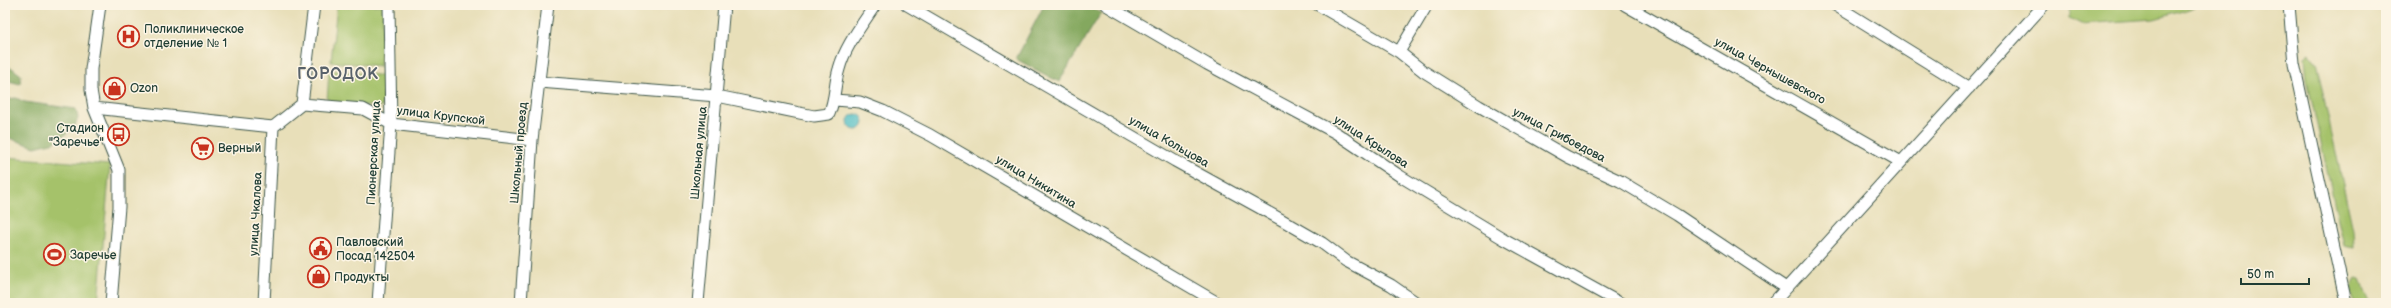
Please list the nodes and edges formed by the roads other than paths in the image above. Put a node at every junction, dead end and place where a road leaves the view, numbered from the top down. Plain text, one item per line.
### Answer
1 (100, 5) edge
2 (314, 5) edge
3 (389, 5) edge
4 (548, 5) edge
5 (724, 5) edge
6 (875, 5) edge
7 (907, 5) edge
8 (1106, 5) edge
9 (1318, 5) edge
10 (1427, 5) edge
11 (1625, 5) edge
12 (1835, 5) edge
13 (2288, 5) edge
14 (2040, 6) edge
15 (1399, 52) junction
16 (539, 82) junction
17 (1969, 88) junction
18 (717, 96) junction
19 (835, 100) junction
20 (302, 104) junction
21 (94, 108) junction
22 (391, 124) junction
23 (273, 127) junction
24 (532, 140) junction
25 (1901, 162) junction
26 (1786, 288) junction
27 (111, 303) edge
28 (264, 303) edge
29 (378, 303) edge
30 (521, 303) edge
31 (698, 303) edge
32 (1218, 303) edge
33 (1417, 303) edge
34 (1620, 303) edge
35 (1773, 303) edge
36 (2346, 303) edge

1 - 21 street
2 - 20 street
3 - 22 street, Пионерская улица
4 - 16 street, Школьный проезд
5 - 18 street, Школьная улица
6 - 19 street
7 - 33 street, улица Кольцова
8 - 34 street, улица Крылова
9 - 15 street, улица Грибоедова
10 - 15 street
11 - 25 street, улица Чернышевского
12 - 17 street
13 - 36 street
14 - 17 street
15 - 26 street, улица Грибоедова
16 - 18 street
16 - 24 street, Школьный проезд
17 - 25 street
18 - 19 street
18 - 31 street, Школьная улица
19 - 32 street, улица Никитина
20 - 22 street, улица Крупской
20 - 23 street
21 - 23 street
21 - 27 street
22 - 24 street, улица Крупской
22 - 29 street, Пионерская улица
23 - 28 street, улица Чкалова
24 - 30 street, Школьный проезд
25 - 26 street
26 - 35 street

